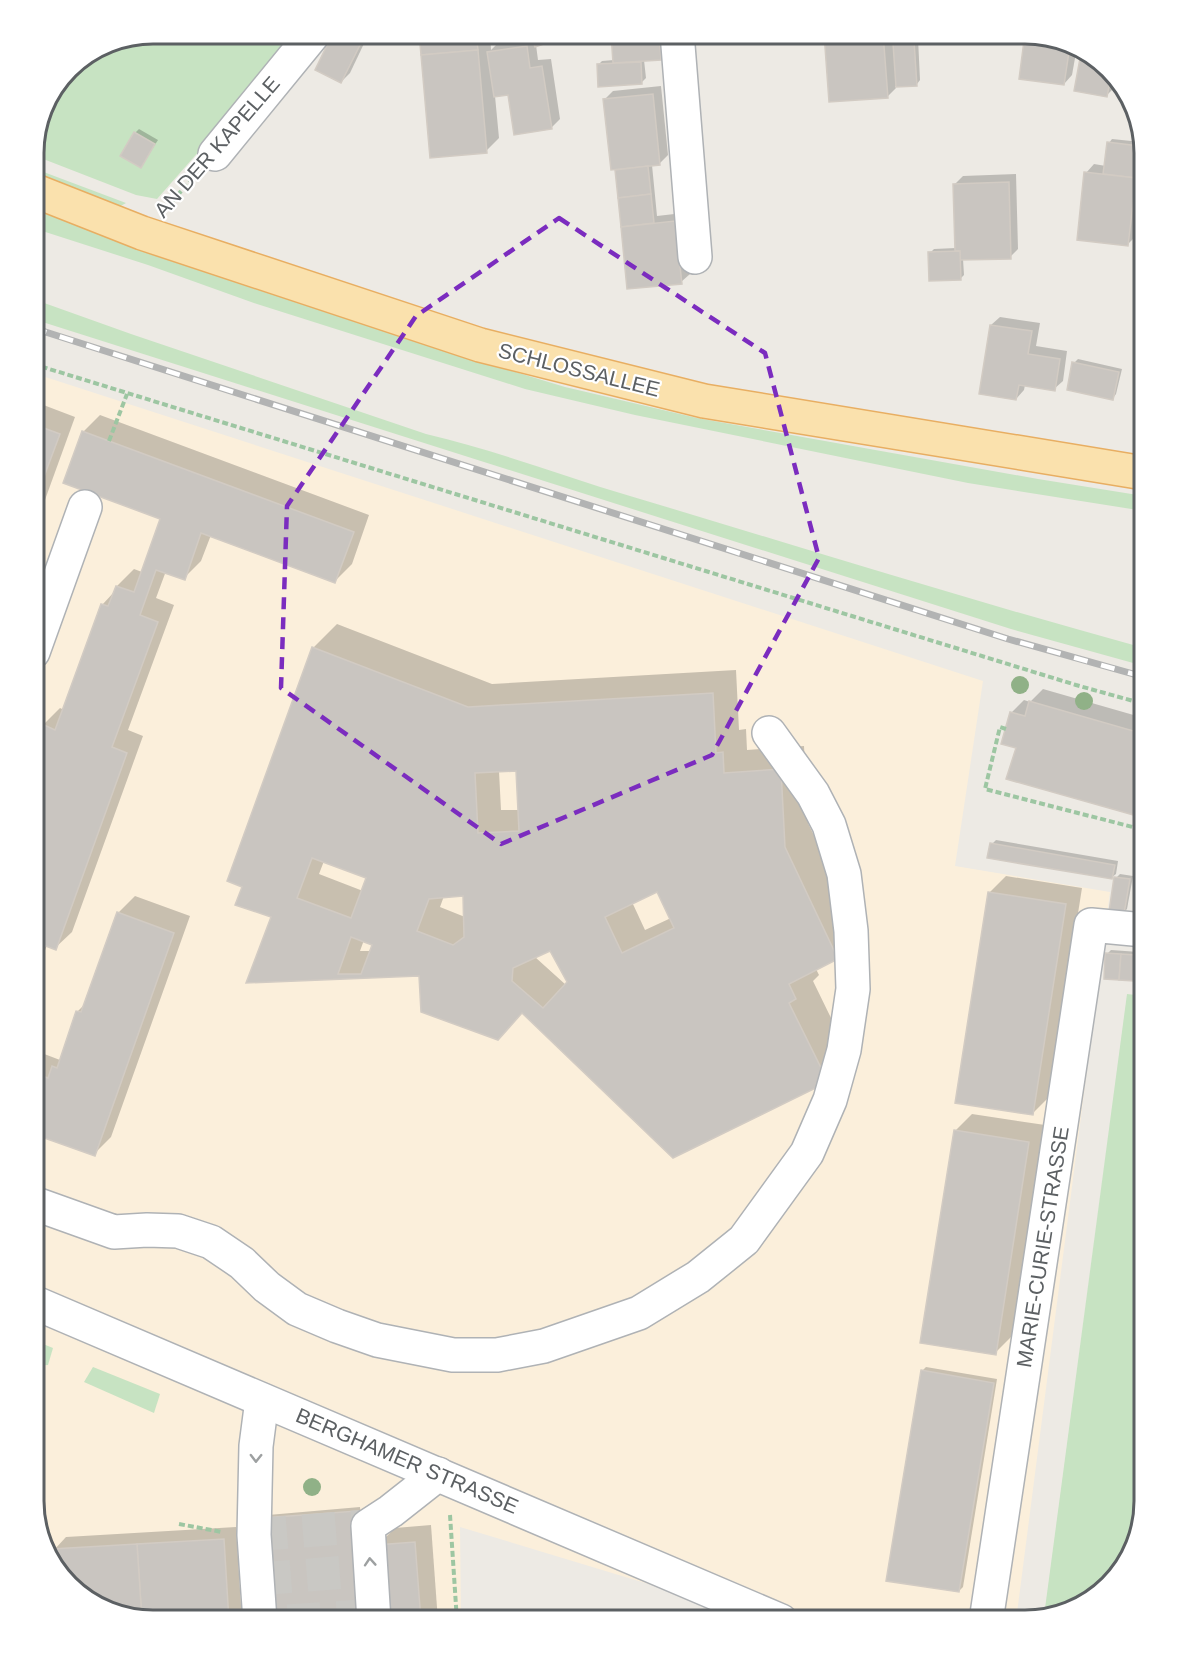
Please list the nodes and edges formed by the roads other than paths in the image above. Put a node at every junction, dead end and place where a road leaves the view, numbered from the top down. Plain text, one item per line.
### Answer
1 (305, 44) edge
2 (678, 44) edge
3 (215, 154) road end
4 (44, 194) edge
5 (695, 257) dead end
6 (1134, 471) edge
7 (85, 507) dead end
8 (44, 621) edge
9 (769, 733) dead end
10 (1134, 929) edge
11 (44, 1207) edge
12 (44, 1307) edge
13 (262, 1400) junction
14 (446, 1478) junction
15 (259, 1610) edge
16 (373, 1610) edge
17 (755, 1610) edge
18 (988, 1610) edge

1 - 3 street, AN DER KAPELLE
2 - 5 street
4 - 6 main road, SCHLOSSALLEE
7 - 8 street
9 - 11 street
10 - 18 street, MARIE-CURIE-STRASSE
12 - 13 street, BERGHAMER STRASSE
13 - 14 street, BERGHAMER STRASSE
13 -> 15 street
16 -> 14 street
14 - 17 street, BERGHAMER STRASSE

